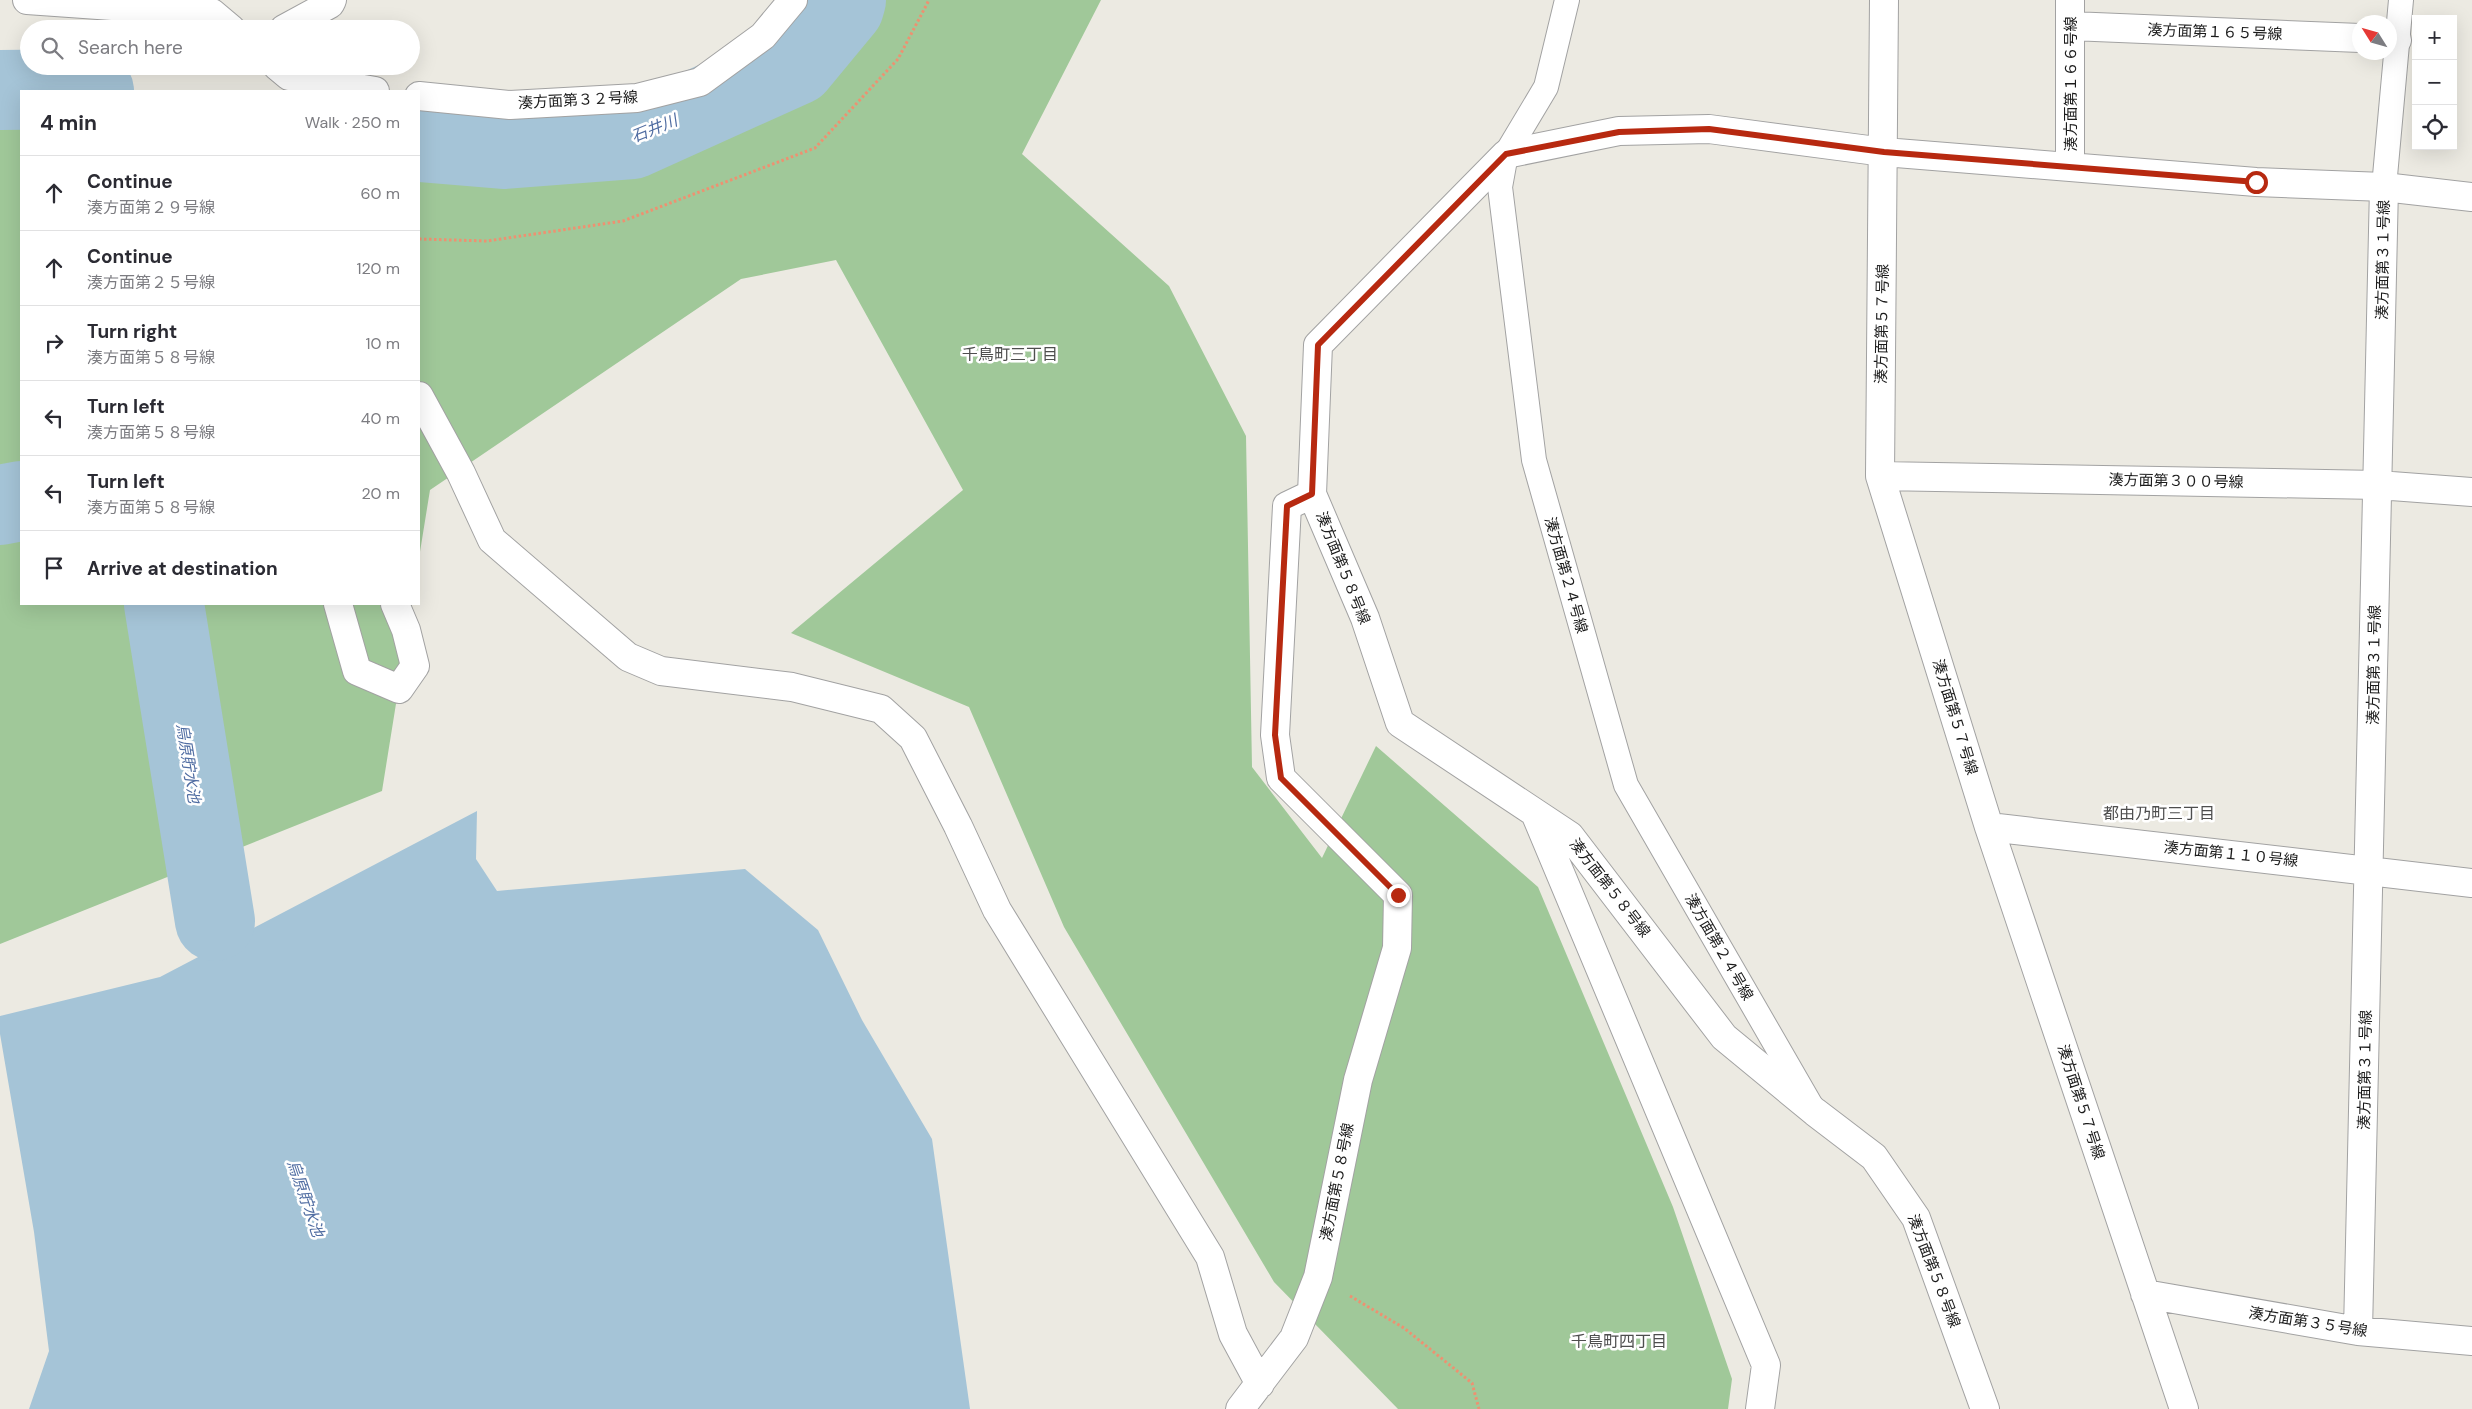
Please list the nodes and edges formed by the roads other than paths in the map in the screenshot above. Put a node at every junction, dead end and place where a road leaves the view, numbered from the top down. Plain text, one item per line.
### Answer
1 (27, 0) edge
2 (332, 0) edge
3 (793, 0) edge
4 (1567, 0) edge
5 (1884, 0) edge
6 (2401, 0) edge
7 (2071, 13) edge
8 (220, 20) edge
9 (301, 20) edge
10 (2397, 20) edge
11 (2352, 37) edge
12 (2392, 60) edge
13 (288, 75) edge
14 (369, 90) edge
15 (420, 96) edge
16 (1884, 152) junction
17 (1506, 154) junction
18 (2070, 167) junction
19 (2384, 187) junction
20 (2472, 197) edge
21 (420, 398) edge
22 (1880, 476) junction
23 (2378, 484) junction
24 (2472, 492) edge
25 (1312, 494) junction
26 (338, 605) edge
27 (395, 605) edge
28 (1535, 813) junction
29 (1989, 827) junction
30 (2370, 870) junction
31 (2472, 883) edge
32 (1814, 1112) junction
33 (2146, 1294) junction
34 (2358, 1331) junction
35 (2472, 1340) edge
36 (1260, 1384) junction
37 (1240, 1409) edge
38 (1760, 1409) edge
39 (1985, 1409) edge
40 (2184, 1409) edge

1 - 8 street
2 - 9 street
3 - 15 street, 湊方面第３２号線
4 - 17 lane, 湊方面第２４号線
5 - 16 street, 湊方面第５７号線
6 - 10 lane, 湊方面第３１号線
7 - 11 street, 湊方面第１６５号線
7 - 18 street, 湊方面第１６６号線
12 - 19 lane, 湊方面第３１号線
13 - 14 street
16 - 17 street
16 - 18 street
16 - 22 street, 湊方面第５７号線
17 - 25 street
17 - 32 lane, 湊方面第２４号線
18 - 19 street
19 - 20 street
19 - 23 street, 湊方面第３１号線
21 - 36 street
22 - 23 street, 湊方面第３００号線
22 - 29 street, 湊方面第５７号線
23 - 24 street, 湊方面第３００号線
23 - 30 street, 湊方面第３１号線
25 - 28 street, 湊方面第５８号線
25 - 36 street, 湊方面第５８号線
26 - 27 street
28 - 32 street, 湊方面第５８号線
28 - 38 street
29 - 30 street, 湊方面第１１０号線
29 - 33 street, 湊方面第５７号線
30 - 31 street, 湊方面第１１０号線
30 - 34 street, 湊方面第３１号線
32 - 39 street, 湊方面第５８号線
33 - 34 street, 湊方面第３５号線
33 - 40 street, 湊方面第５７号線
34 - 35 street, 湊方面第３５号線
36 - 37 street, 湊方面第５８号線

